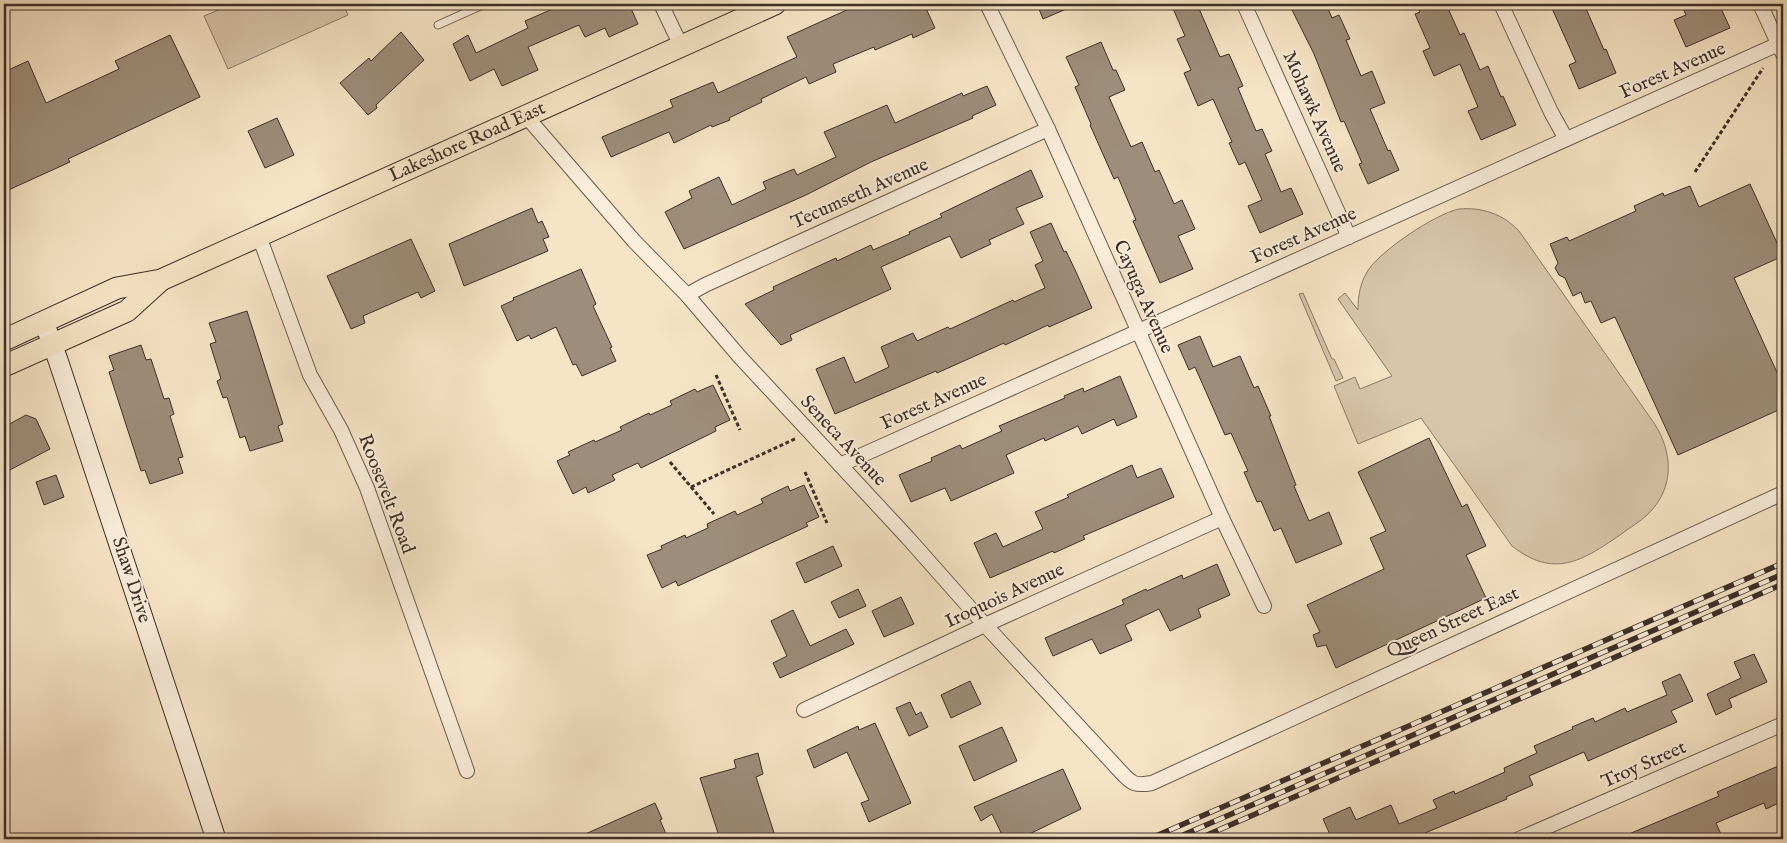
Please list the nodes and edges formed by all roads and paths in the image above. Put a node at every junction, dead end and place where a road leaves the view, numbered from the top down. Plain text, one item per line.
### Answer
1 (485, 4) edge
2 (661, 4) edge
3 (775, 4) edge
4 (987, 4) edge
5 (1244, 4) edge
6 (1501, 4) edge
7 (1760, 4) edge
8 (438, 25) dead end
9 (681, 46) junction
10 (1782, 47) edge
11 (526, 116) junction
12 (1048, 129) junction
13 (1566, 140) junction
14 (1695, 172) dead end
15 (259, 236) junction
16 (1349, 236) junction
17 (161, 280) junction
18 (687, 295) junction
19 (44, 322) junction
20 (1138, 331) junction
21 (4, 340) edge
22 (53, 344) junction
23 (4, 366) edge
24 (716, 375) dead end
25 (740, 430) dead end
26 (810, 433) junction
27 (670, 462) dead end
28 (840, 465) junction
29 (805, 472) dead end
30 (691, 487) junction
31 (1783, 493) edge
32 (714, 514) dead end
33 (1222, 518) junction
34 (827, 523) dead end
35 (1264, 606) dead end
36 (985, 625) junction
37 (804, 710) dead end
38 (1783, 724) edge
39 (467, 771) dead end
40 (1138, 785) joint
41 (216, 839) edge
42 (1519, 839) edge

1 - 8 lane
2 - 9 street
3 - 9 main road, Lakeshore Road East
4 - 12 street, Cayuga Avenue
5 - 16 street, Mohawk Avenue
6 - 13 street
7 - 10 street
9 - 11 main road, Lakeshore Road East
10 - 13 street, Forest Avenue
10 - 14 path
11 - 15 main road, Lakeshore Road East
11 - 18 street, Seneca Avenue
12 - 18 street, Tecumseth Avenue
12 - 20 street, Cayuga Avenue
13 - 16 street, Forest Avenue
15 - 17 main road, Lakeshore Road East
15 - 39 street, Roosevelt Road
16 - 20 street, Forest Avenue
17 - 19 main road, Lakeshore Road East
17 - 22 main road, Lakeshore Road East
18 - 26 street, Seneca Avenue
19 - 21 main road, Lakeshore Road East
19 - 22 street, Shaw Drive
20 - 28 street, Forest Avenue
20 - 33 street, Cayuga Avenue
22 - 23 main road, Lakeshore Road East
22 - 41 street, Shaw Drive
24 - 25 path
26 - 28 street, Seneca Avenue
26 - 30 path
27 - 30 path
28 - 36 street, Seneca Avenue
29 - 34 path
30 - 32 path
31 - 40 street, Queen Street East
33 - 35 street, Cayuga Avenue
33 - 36 street, Iroquois Avenue
36 - 37 street, Iroquois Avenue
36 - 40 street, Seneca Avenue
38 - 42 street, Troy Street

